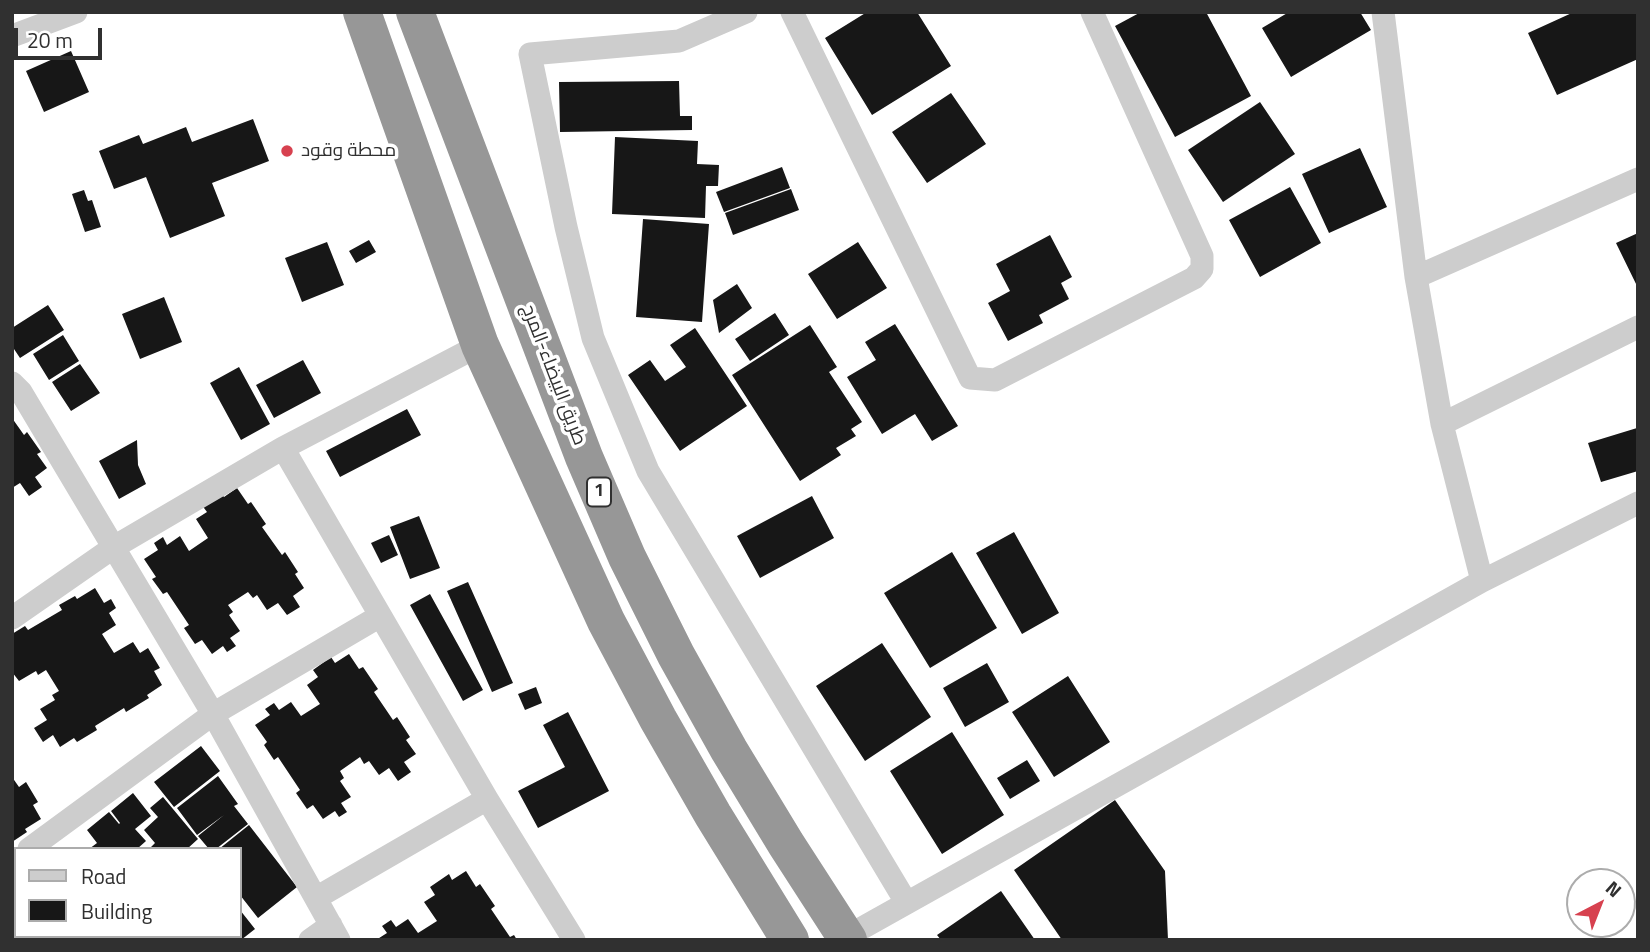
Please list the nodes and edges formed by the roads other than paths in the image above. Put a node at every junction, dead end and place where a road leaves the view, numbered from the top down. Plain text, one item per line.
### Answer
1 (76, 12) edge
2 (362, 12) edge
3 (415, 12) edge
4 (746, 12) edge
5 (792, 12) edge
6 (1092, 12) edge
7 (1387, 14) edge
8 (12, 36) edge
9 (1638, 178) edge
10 (1416, 276) junction
11 (1638, 327) edge
12 (480, 345) junction
13 (12, 383) edge
14 (1442, 424) junction
15 (283, 448) junction
16 (1638, 503) edge
17 (114, 547) junction
18 (1482, 581) junction
19 (380, 616) junction
20 (12, 618) edge
21 (213, 714) junction
22 (487, 799) junction
23 (32, 847) edge
24 (316, 898) junction
25 (906, 902) junction
26 (335, 932) edge
27 (847, 938) edge
28 (310, 940) edge
29 (574, 940) edge
30 (790, 940) edge

1 - 8 street
2 - 12 highway
3 - 27 highway, طريق البيضاء-المرج / 1
4 - 25 street
5 - 6 street
7 - 10 street
9 - 10 street
10 - 14 street
11 - 14 street
12 - 15 street
12 - 30 highway
13 - 17 street
14 - 18 street
15 - 17 street
15 - 19 street
16 - 18 street
17 - 20 street
17 - 21 street
18 - 25 street
19 - 21 street
19 - 22 street
21 - 23 street
21 - 24 street
22 - 24 street
22 - 29 street
24 - 26 street
25 - 27 street
26 - 28 street

